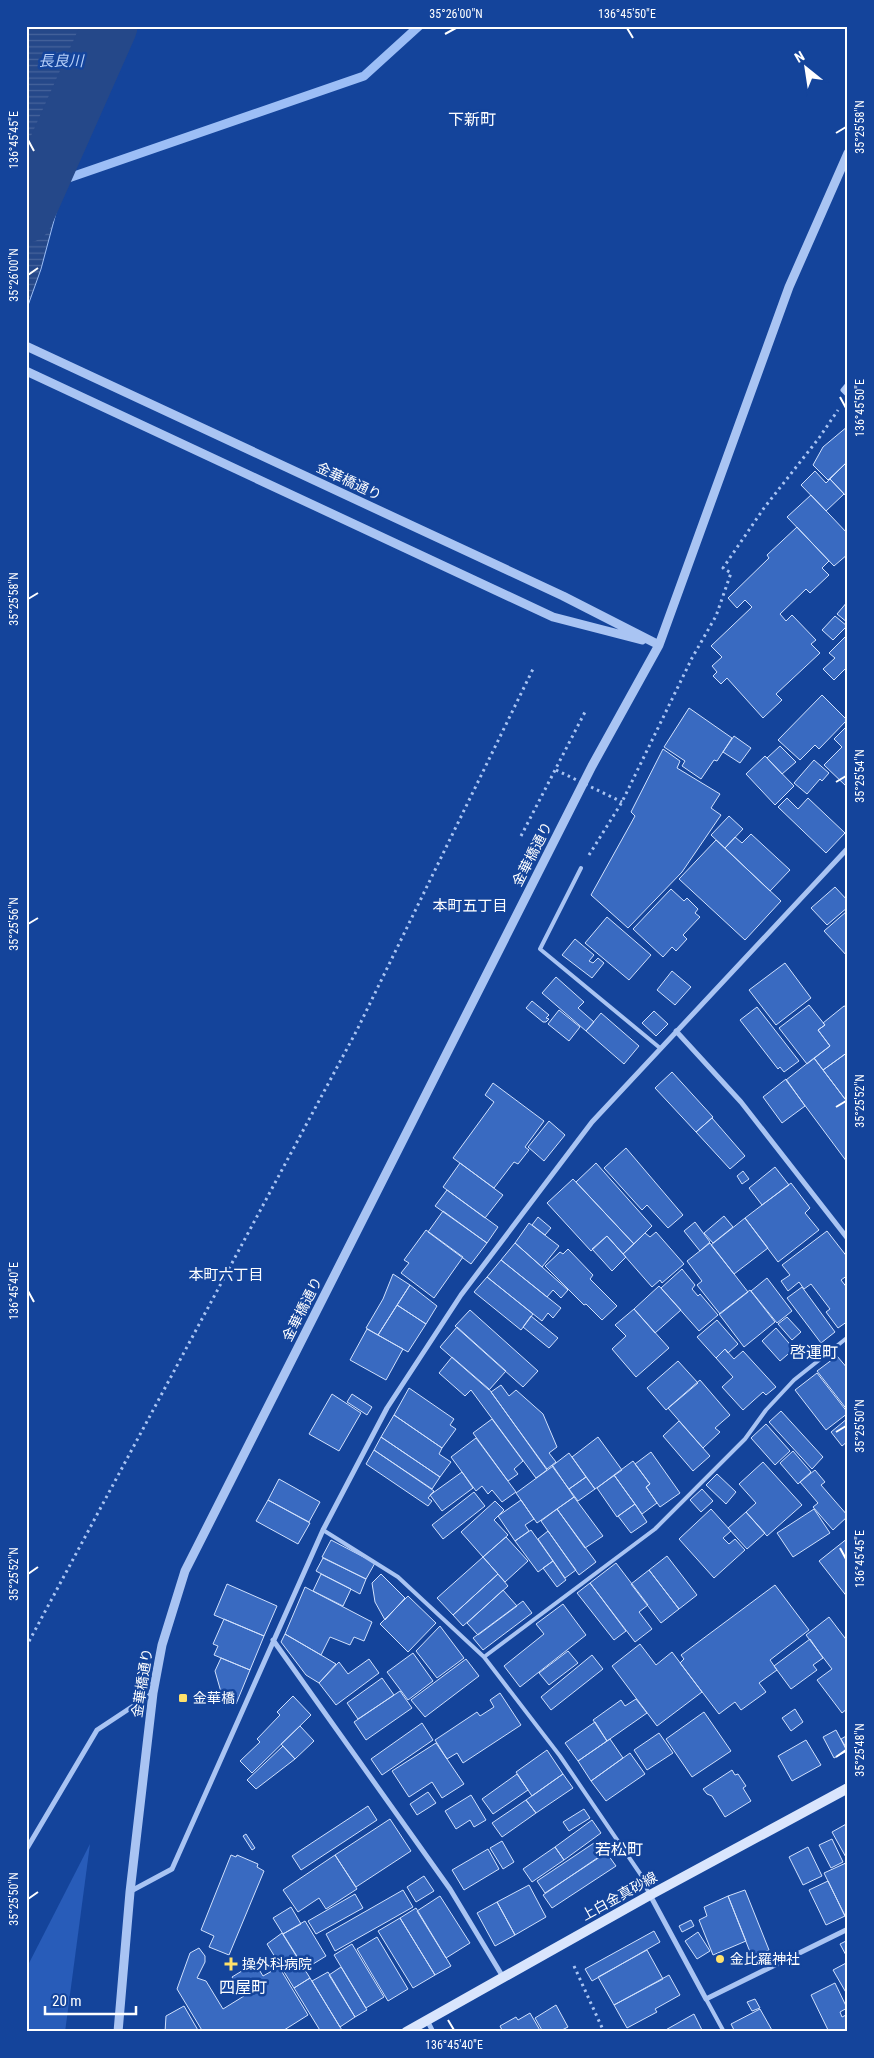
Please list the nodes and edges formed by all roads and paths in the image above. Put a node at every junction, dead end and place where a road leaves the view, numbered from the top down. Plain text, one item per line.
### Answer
1 (848, 153) edge
2 (26, 346) edge
3 (26, 371) edge
4 (848, 384) edge
5 (848, 395) edge
6 (659, 645) junction
7 (533, 669) dead end
8 (586, 710) dead end
9 (556, 770) junction
10 (622, 802) junction
11 (521, 836) dead end
12 (848, 848) edge
13 (581, 868) joint
14 (676, 1031) junction
15 (660, 1048) junction
16 (848, 1239) edge
17 (848, 1337) edge
18 (323, 1530) junction
19 (273, 1640) junction
20 (26, 1647) edge
21 (484, 1657) junction
22 (153, 1692) junction
23 (848, 1788) edge
24 (26, 1850) edge
25 (130, 1892) junction
26 (650, 1895) junction
27 (848, 1929) edge
28 (574, 1966) dead end
29 (503, 1977) junction
30 (706, 2000) junction
31 (427, 2020) junction
32 (118, 2032) edge
33 (406, 2032) edge
34 (433, 2032) edge
35 (604, 2032) edge
36 (724, 2032) edge

1 - 6 street
2 - 6 street, 金華橋通り
3 - 6 street
4 - 5 street
5 - 10 path
6 - 22 street, 金華橋通り
7 - 20 path
8 - 9 path
9 - 10 path, bridge
9 - 11 path
10 - 13 path
12 - 14 street
13 - 15 lane
14 - 15 street
14 - 16 street
15 - 18 street
17 - 21 lane
18 - 19 street
18 - 21 lane
19 - 25 street
19 - 29 street
21 - 26 lane
22 - 24 street
22 - 25 street, 金華橋通り
23 - 26 main road, 上白金真砂線
25 - 32 street, 金華橋通り
26 - 29 main road, 上白金真砂線
26 - 30 street
27 - 30 street
28 - 35 path
29 - 31 main road, 上白金真砂線
30 - 36 lane
31 - 33 main road, 上白金真砂線
31 - 34 street

